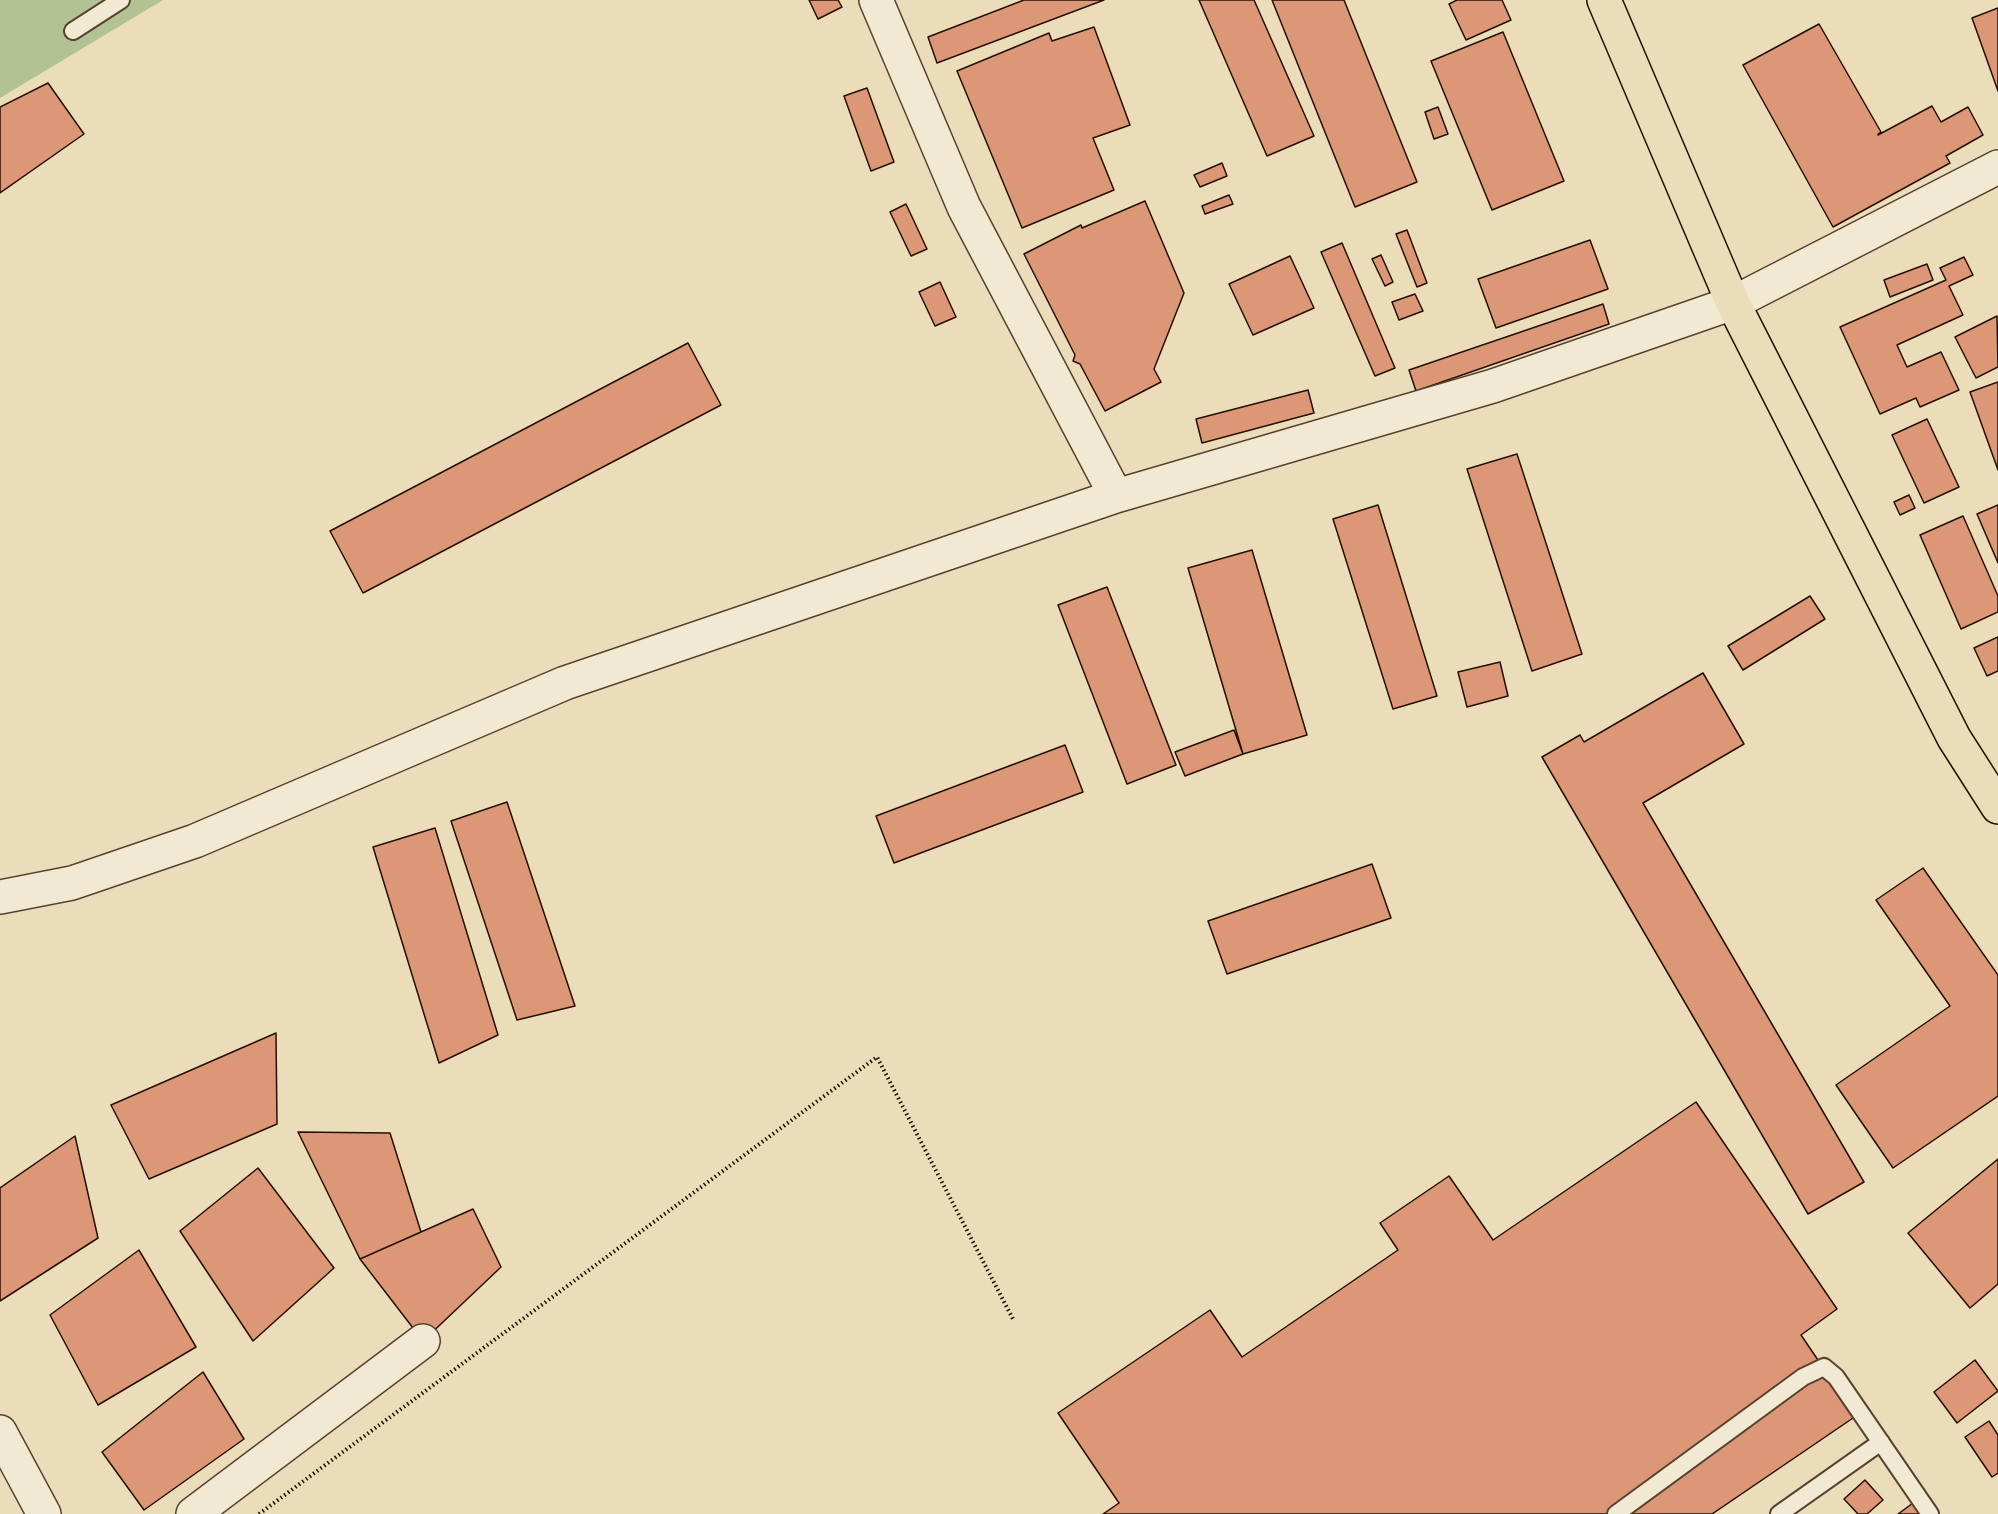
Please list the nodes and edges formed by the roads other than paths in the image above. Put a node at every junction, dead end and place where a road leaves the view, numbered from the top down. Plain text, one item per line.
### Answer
1 (122, 0) edge
2 (876, 0) edge
3 (1604, 0) edge
4 (73, 31) dead end
5 (1998, 167) edge
6 (1733, 303) junction
7 (1116, 496) junction
8 (1998, 807) edge
9 (0, 897) edge
10 (423, 1341) dead end
11 (0, 1432) edge
12 (1881, 1442) junction
13 (44, 1514) edge
14 (193, 1514) edge
15 (1616, 1514) edge
16 (1779, 1514) edge
17 (1929, 1514) edge

1 - 4 lane
2 - 7 street
3 - 6 main road
5 - 6 street
6 - 7 street
6 - 8 main road
7 - 9 street
10 - 14 street
11 - 13 street
12 - 15 lane
12 - 16 lane
12 - 17 lane

